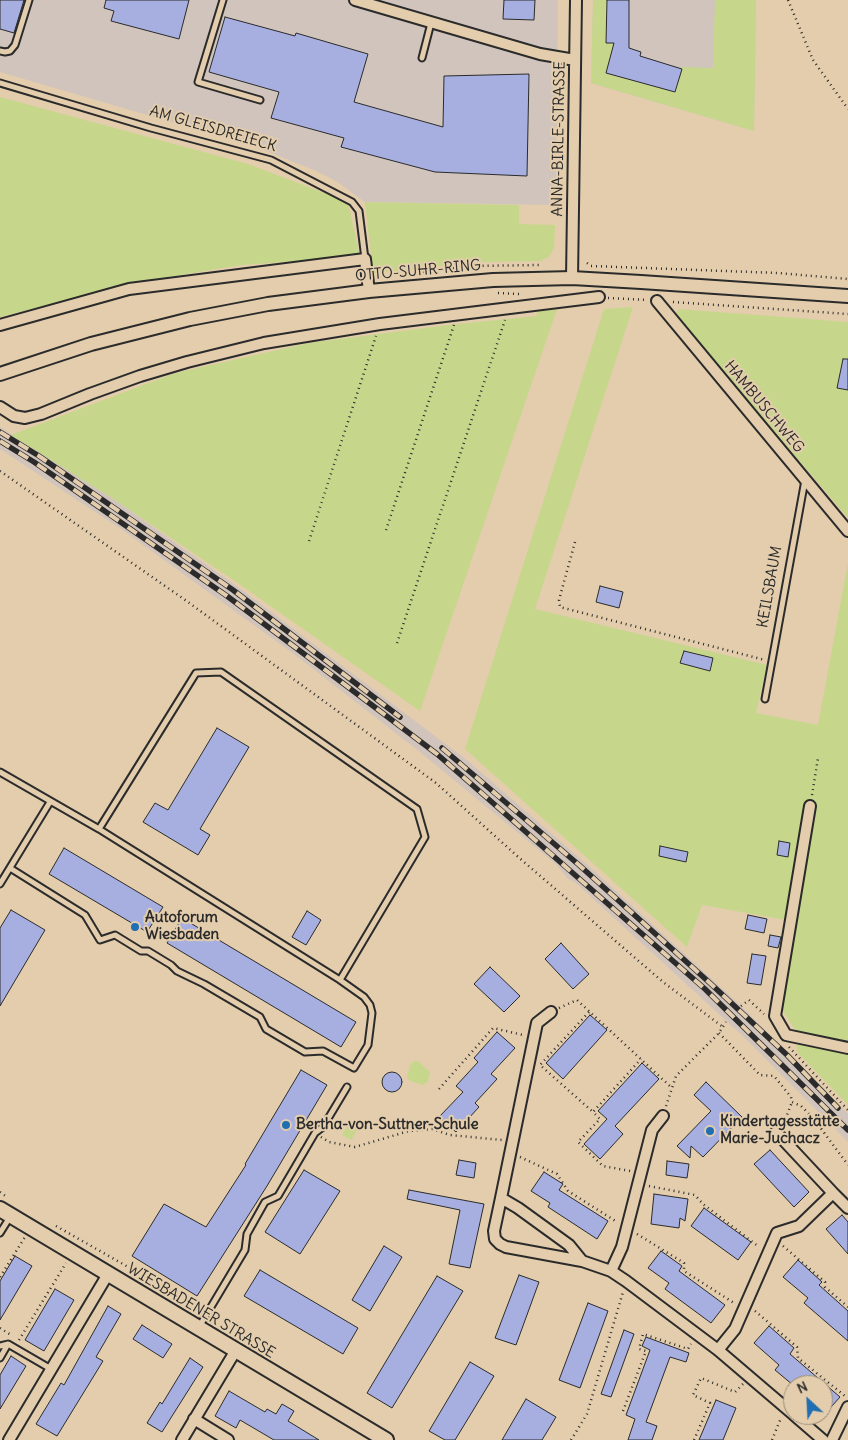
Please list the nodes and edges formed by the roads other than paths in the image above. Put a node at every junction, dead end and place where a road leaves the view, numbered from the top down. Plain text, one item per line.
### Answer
1 (28, 0) edge
2 (223, 0) edge
3 (355, 0) edge
4 (576, 0) edge
5 (369, 2) edge
6 (431, 22) junction
7 (0, 51) edge
8 (422, 58) dead end
9 (575, 60) junction
10 (0, 83) edge
11 (260, 100) dead end
12 (365, 259) junction
13 (572, 278) junction
14 (369, 291) junction
15 (848, 296) edge
16 (599, 297) road end
17 (656, 301) road end
18 (0, 325) edge
19 (0, 374) edge
20 (0, 408) edge
21 (805, 480) junction
22 (848, 531) edge
23 (765, 699) dead end
24 (0, 772) edge
25 (50, 802) junction
26 (810, 806) road end
27 (99, 829) junction
28 (10, 868) junction
29 (0, 884) edge
30 (340, 980) junction
31 (551, 1012) road end
32 (848, 1048) edge
33 (347, 1087) dead end
34 (663, 1116) road end
35 (776, 1132) dead end
36 (833, 1193) junction
37 (501, 1198) junction
38 (848, 1208) edge
39 (6, 1212) edge
40 (0, 1233) edge
41 (582, 1261) junction
42 (611, 1271) junction
43 (108, 1274) junction
44 (199, 1327) junction
45 (8, 1344) junction
46 (0, 1346) edge
47 (236, 1350) junction
48 (718, 1350) junction
49 (0, 1358) edge
50 (51, 1369) junction
51 (783, 1405) edge
52 (848, 1407) edge
53 (194, 1419) junction
54 (806, 1425) edge
55 (9, 1440) edge
56 (182, 1440) edge
57 (228, 1440) edge
58 (386, 1440) edge
59 (823, 1440) edge
60 (832, 1440) edge

1 - 7 lane
2 - 11 lane
3 - 5 street
4 - 9 street, ANNA-BIRLE-STRASSE
5 - 6 street
6 - 8 lane
6 - 9 street
9 - 13 street, ANNA-BIRLE-STRASSE
10 - 12 lane, AM GLEISDREIECK
12 - 14 street, AM GLEISDREIECK
12 - 18 street
13 - 14 street, OTTO-SUHR-RING
13 - 15 street, OTTO-SUHR-RING
14 - 19 street, OTTO-SUHR-RING
16 - 20 street
17 - 21 street, HAMBUSCHWEG
21 - 22 street, HAMBUSCHWEG
21 - 23 lane, KEILSBAUM
24 - 25 lane
25 - 27 lane
25 - 28 lane
26 - 32 street
27 - 30 lane
27 - 30 lane
28 - 29 lane
28 - 30 lane
31 - 37 street
33 - 44 lane
34 - 42 street
35 - 36 street
36 - 38 street
36 - 48 street
37 - 41 street
37 - 41 street
39 - 40 lane
39 - 43 main road, WIESBADENER STRASSE
41 - 42 street
42 - 48 street
43 - 44 main road, WIESBADENER STRASSE
43 - 50 street
44 - 47 main road, WIESBADENER STRASSE
45 - 46 lane
45 - 49 lane
45 - 50 lane
47 - 53 street
47 - 58 main road, WIESBADENER STRASSE
48 - 51 street
50 - 55 street
52 - 60 street
53 - 56 street
53 - 57 street
54 - 59 street

